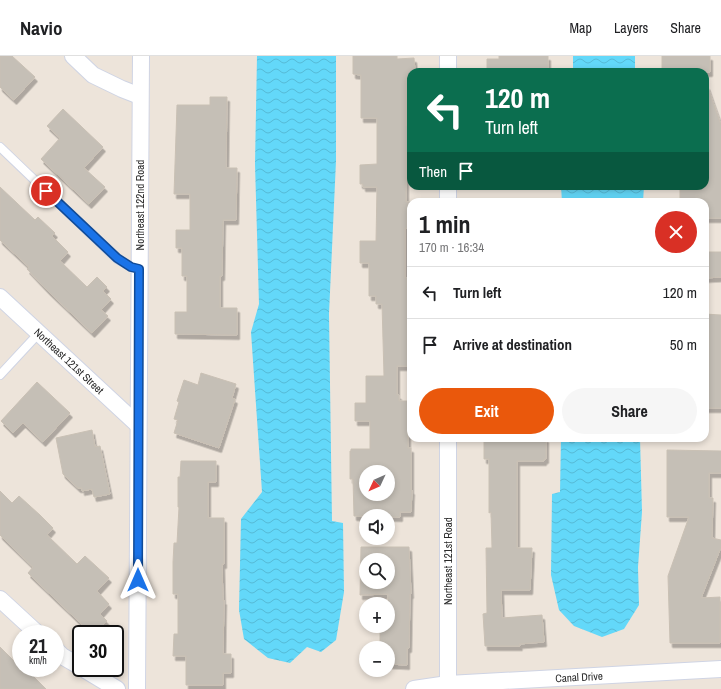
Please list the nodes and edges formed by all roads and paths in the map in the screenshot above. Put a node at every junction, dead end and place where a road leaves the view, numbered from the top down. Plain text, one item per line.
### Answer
1 (73, 56) edge
2 (141, 56) edge
3 (448, 56) edge
4 (448, 68) edge
5 (140, 96) junction
6 (0, 147) edge
7 (139, 269) junction
8 (1, 301) edge
9 (39, 334) junction
10 (0, 375) edge
11 (138, 425) junction
12 (448, 442) edge
13 (0, 599) edge
14 (28, 625) edge
15 (721, 669) edge
16 (96, 677) edge
17 (448, 684) junction
18 (117, 689) edge
19 (137, 689) edge
20 (414, 689) edge

1 - 5 street
2 - 5 street, Northeast 122nd Road
3 - 4 street
5 - 7 street, Northeast 122nd Road
6 - 7 lane
7 - 11 street, Northeast 122nd Road
8 - 9 street, Northeast 121st Street
9 - 10 lane
9 - 11 street, Northeast 121st Street
11 - 19 street, Northeast 122nd Road
12 - 17 street, Northeast 121st Road
13 - 14 street
15 - 17 street, Canal Drive
16 - 18 street
17 - 20 street, Canal Drive

